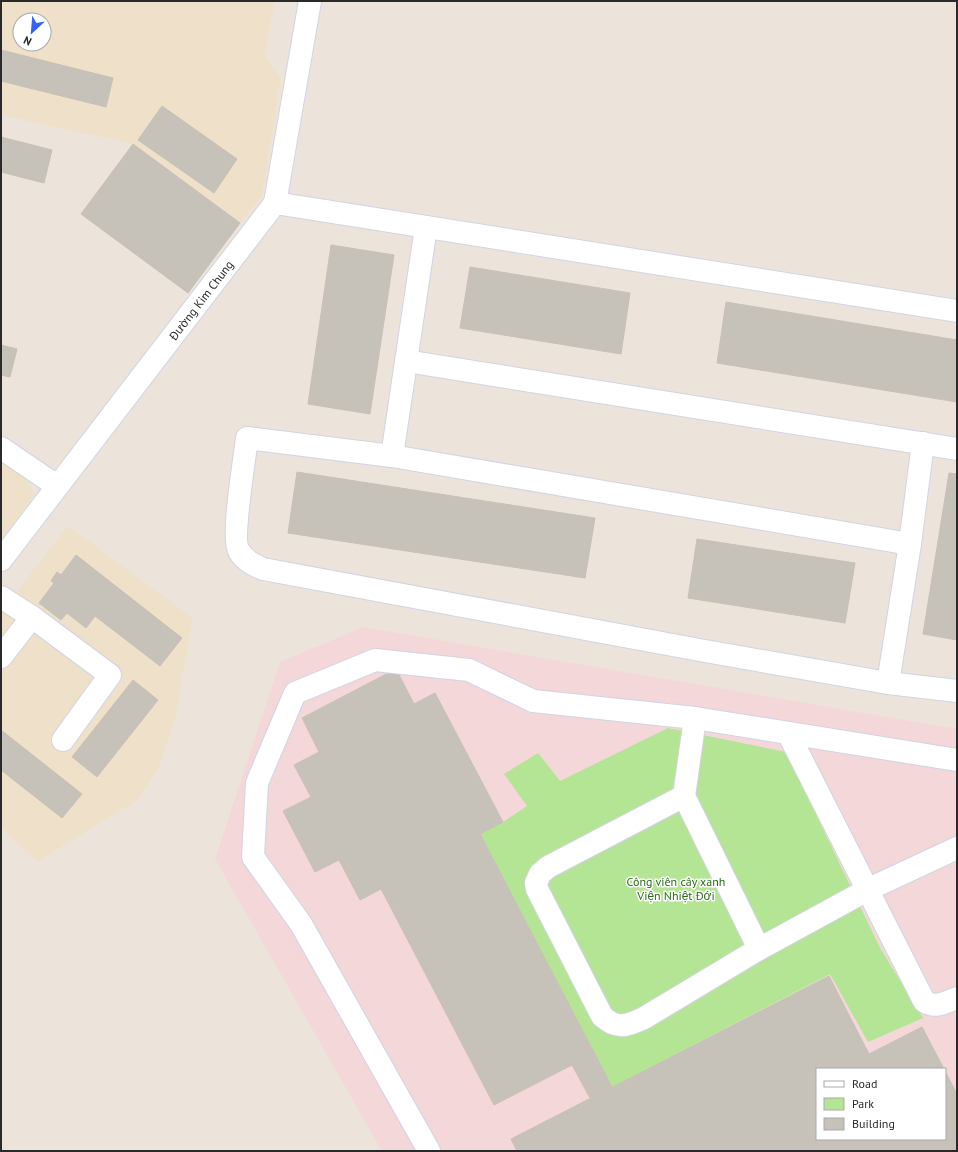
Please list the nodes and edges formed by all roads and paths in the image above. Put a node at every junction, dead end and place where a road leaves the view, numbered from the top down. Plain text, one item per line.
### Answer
1 (310, 1) edge
2 (275, 203) junction
3 (426, 227) junction
4 (957, 311) edge
5 (406, 361) junction
6 (923, 443) junction
7 (1, 448) edge
8 (957, 449) edge
9 (392, 456) junction
10 (57, 486) junction
11 (910, 544) junction
12 (1, 560) edge
13 (1, 597) edge
14 (32, 617) junction
15 (1, 657) edge
16 (888, 683) junction
17 (957, 691) edge
18 (695, 718) junction
19 (788, 733) junction
20 (63, 740) dead end
21 (957, 760) edge
22 (684, 796) junction
23 (957, 848) edge
24 (869, 889) junction
25 (759, 950) junction
26 (957, 998) edge
27 (429, 1151) edge

1 - 2 street, Đường Kim Chung
2 - 3 street
2 - 10 street, Đường Kim Chung
3 - 4 street
3 - 5 street
5 - 6 street
5 - 9 street
6 - 8 street
6 - 11 street
7 - 10 street
9 - 11 street
9 - 16 street
10 - 12 street, Đường Kim Chung
11 - 16 street
13 - 14 street
14 - 15 street
14 - 20 street
16 - 17 street
18 - 19 street
18 - 22 street
18 - 27 street
19 - 21 street
19 - 24 street
22 - 25 street
22 - 25 street
23 - 24 street
24 - 25 street
24 - 26 street

